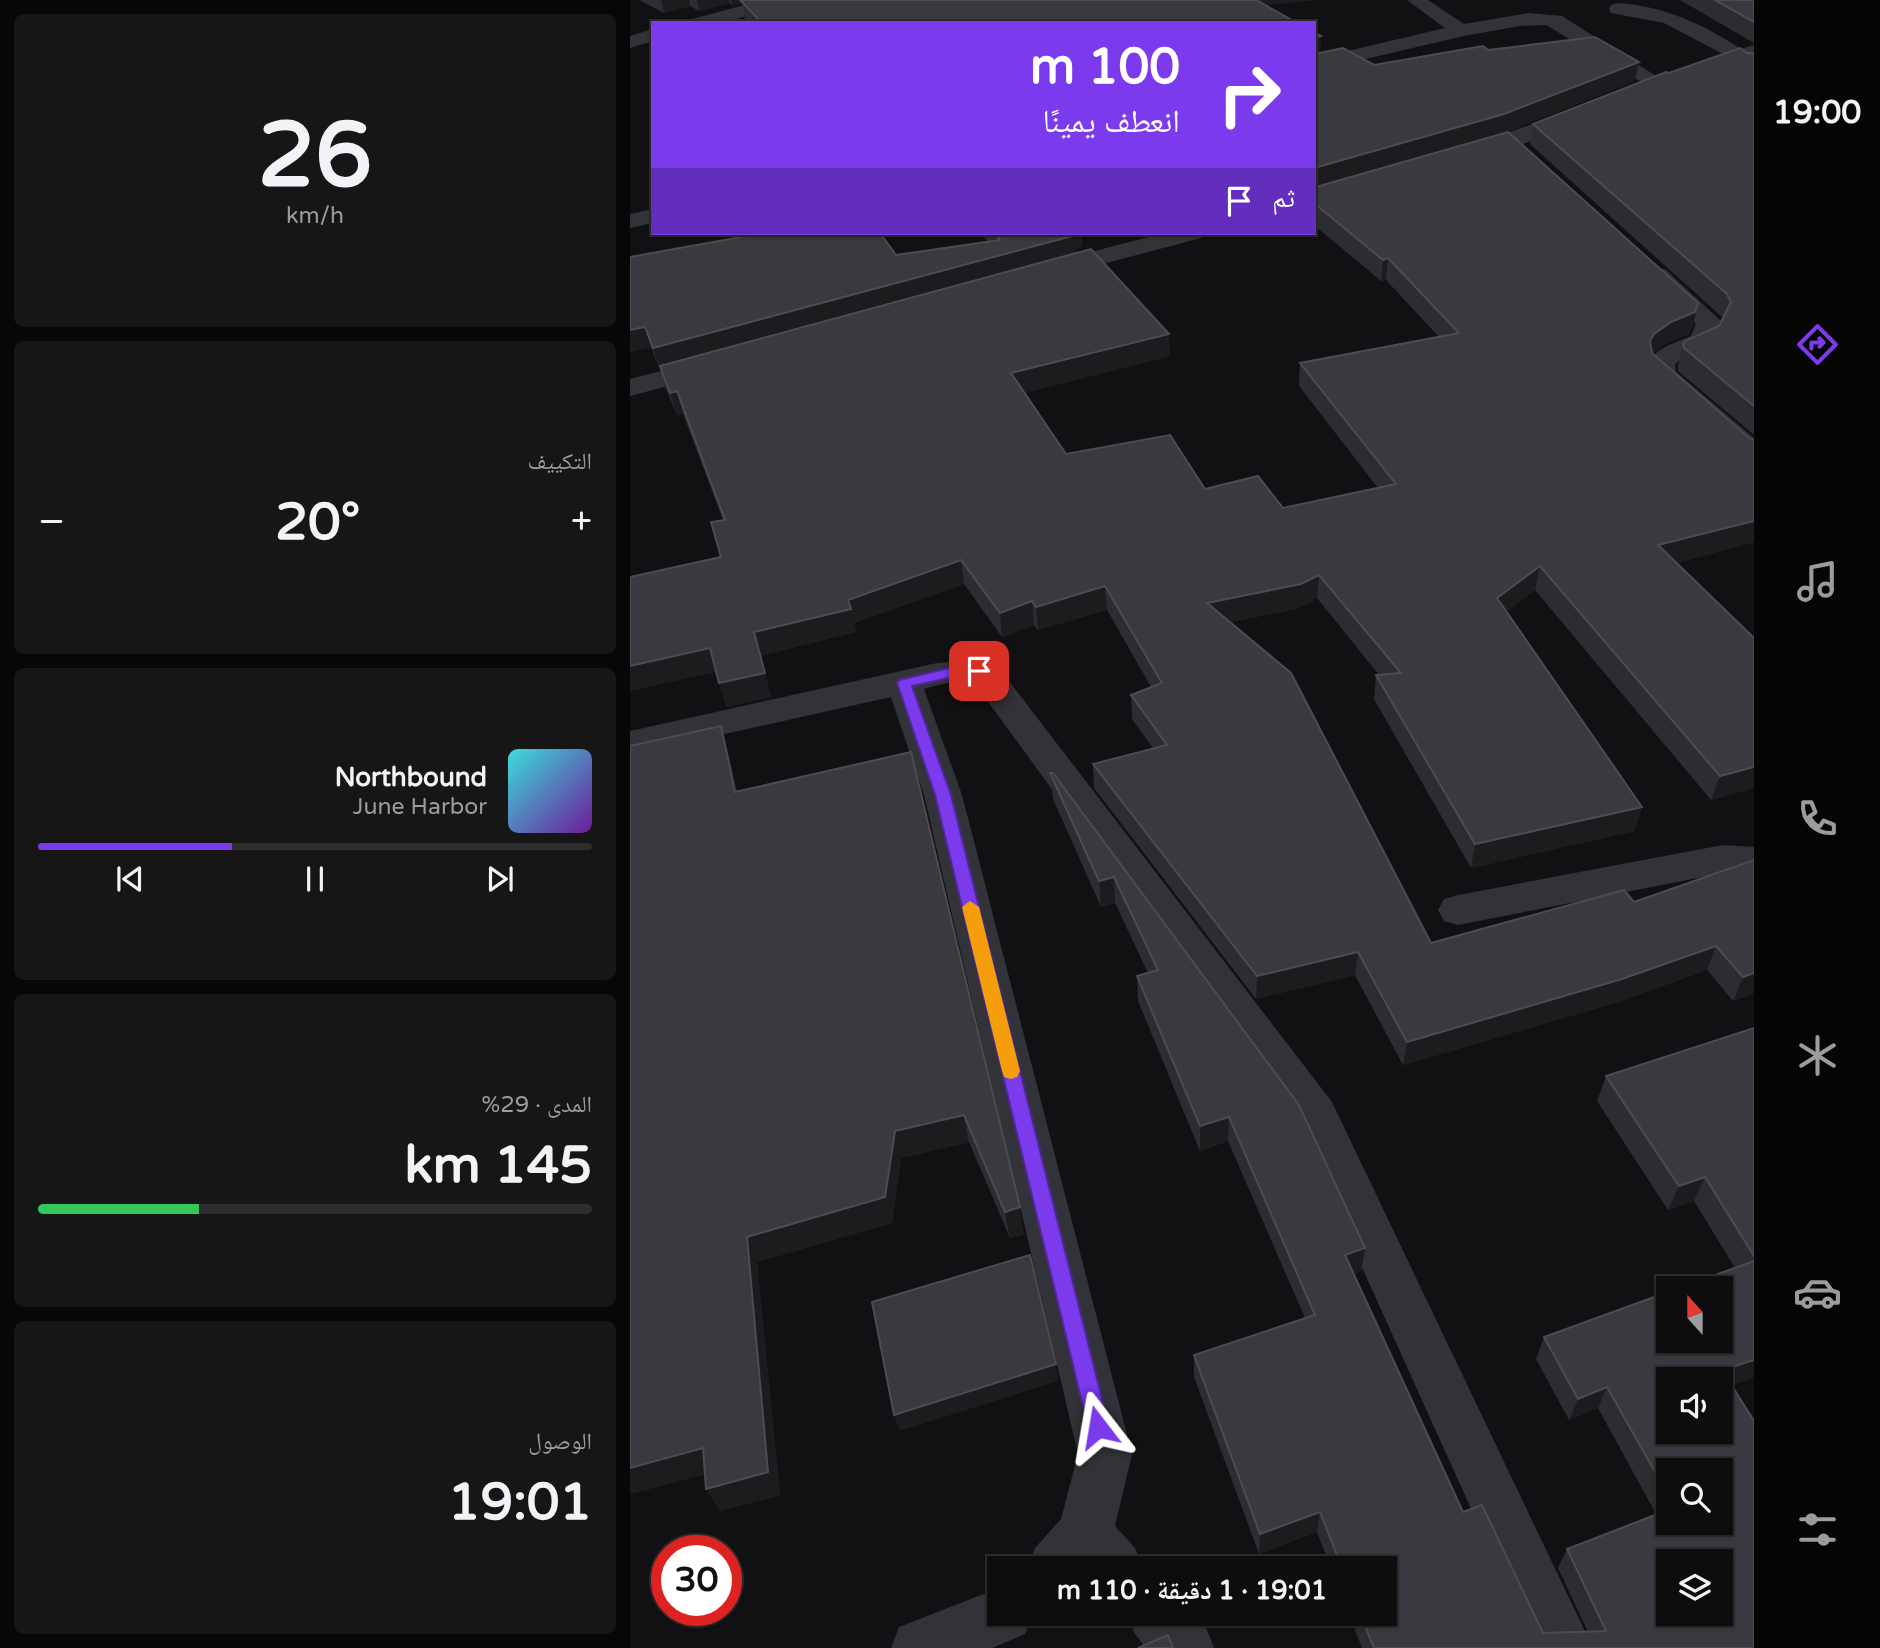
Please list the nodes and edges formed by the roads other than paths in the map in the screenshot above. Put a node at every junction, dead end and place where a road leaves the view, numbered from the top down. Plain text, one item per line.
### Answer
1 (784, 0) edge
2 (1416, 0) edge
3 (1618, 9) dead end
4 (706, 21) edge
5 (1460, 30) junction
6 (651, 36) edge
7 (630, 41) edge
8 (1745, 53) edge
9 (1316, 65) edge
10 (1754, 69) edge
11 (1657, 83) junction
12 (1633, 93) edge
13 (1596, 107) edge
14 (1510, 141) junction
15 (1530, 159) edge
16 (1445, 160) edge
17 (651, 216) edge
18 (630, 221) edge
19 (1184, 235) edge
20 (1640, 260) edge
21 (1022, 278) edge
22 (734, 360) edge
23 (630, 388) edge
24 (1754, 453) edge
25 (904, 683) junction
26 (630, 743) edge
27 (1754, 862) edge
28 (1458, 910) dead end
29 (1085, 1556) edge
30 (987, 1621) edge
31 (1165, 1626) edge
32 (920, 1648) edge
33 (1185, 1648) edge
34 (1564, 1648) edge

1 - 4 street
2 - 5 street
3 - 8 street
5 - 9 street
5 - 11 street
6 - 7 street
8 - 10 street
8 - 11 street
11 - 12 street
13 - 14 street
14 - 15 street
14 - 16 street
17 - 18 street
19 - 21 street
20 - 24 street
22 - 23 street
25 - 26 street
25 - 29 street
25 - 34 street
27 - 28 street
30 - 32 street
31 - 33 street

